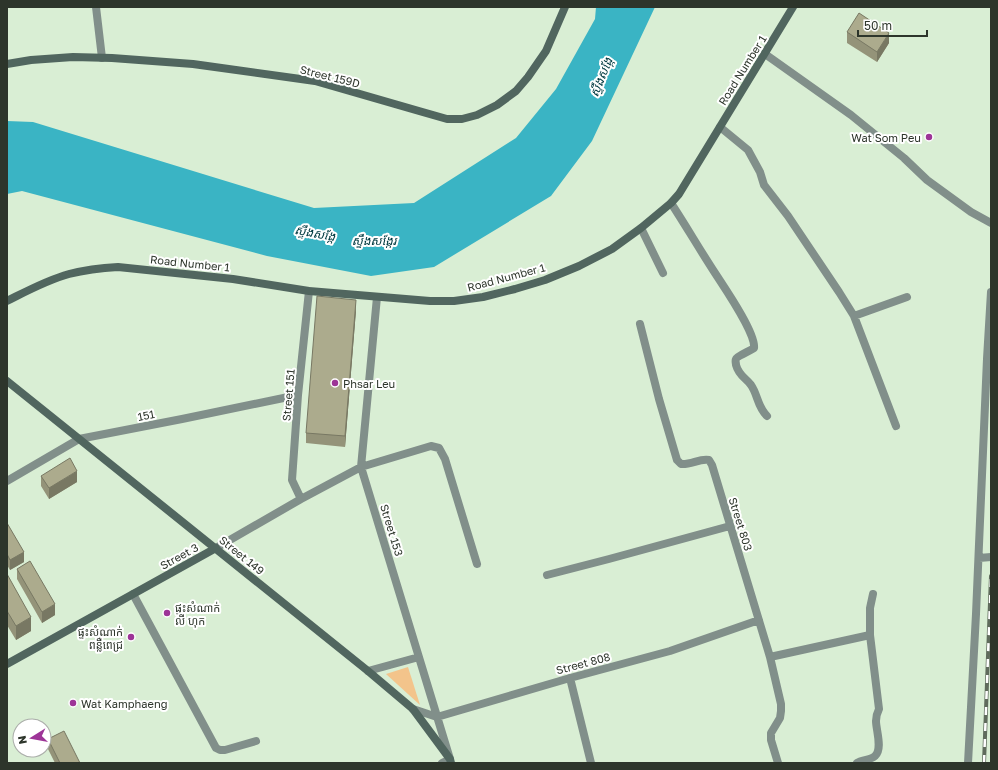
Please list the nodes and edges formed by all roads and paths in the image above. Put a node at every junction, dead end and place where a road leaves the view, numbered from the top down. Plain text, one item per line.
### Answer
1 (96, 7) edge
2 (565, 7) edge
3 (793, 7) edge
4 (765, 54) junction
5 (102, 58) junction
6 (7, 64) edge
7 (720, 127) junction
8 (671, 203) junction
9 (991, 223) edge
10 (641, 228) junction
11 (664, 273) dead end
12 (309, 291) junction
13 (991, 292) edge
14 (377, 297) junction
15 (907, 297) dead end
16 (7, 302) edge
17 (854, 316) junction
18 (640, 324) dead end
19 (7, 381) edge
20 (298, 395) junction
21 (767, 416) dead end
22 (896, 426) dead end
23 (79, 439) junction
24 (361, 467) junction
25 (7, 481) edge
26 (301, 498) junction
27 (730, 526) junction
28 (216, 548) junction
29 (991, 557) edge
30 (979, 558) junction
31 (477, 564) dead end
32 (547, 575) dead end
33 (133, 594) junction
34 (873, 594) dead end
35 (759, 620) junction
36 (870, 635) junction
37 (419, 657) junction
38 (770, 657) junction
39 (7, 664) edge
40 (368, 671) junction
41 (570, 678) junction
42 (413, 709) junction
43 (437, 717) junction
44 (256, 741) dead end
45 (448, 762) edge
46 (592, 763) edge
47 (778, 763) edge
48 (857, 763) edge
49 (968, 763) edge

1 - 5 street
2 - 5 street, Street 159D
3 - 4 street, Road Number 1
4 - 7 street, Road Number 1
4 - 9 street
5 - 6 street, Street 159D
7 - 8 street, Road Number 1
7 - 17 street
8 - 10 street, Road Number 1
8 - 21 street
10 - 11 street
10 - 14 street, Road Number 1
12 - 14 street, Road Number 1
12 - 16 street, Road Number 1
12 - 20 street, Street 151
13 - 30 street
14 - 24 street, Street 153
15 - 17 street
17 - 22 street
18 - 27 street, Street 803
19 - 23 street, Street 149
20 - 23 street, 151
20 - 26 street, Street 151
23 - 25 street, 151
23 - 28 street, Street 149
24 - 26 street, Street 3
24 - 31 street, Street 3
24 - 37 street, Street 153
26 - 28 street, Street 3
27 - 32 street
27 - 35 street, Street 803
28 - 33 street, Street 3
28 - 40 street, Street 149
29 - 30 street
30 - 49 street
33 - 39 street, Street 3
33 - 44 street
34 - 36 street
35 - 38 street, Street 803
35 - 41 street, Street 808
36 - 38 street
36 - 48 street
37 - 40 street
37 - 43 street, Street 153
38 - 47 street, Street 803
40 - 42 street, Street 149
41 - 43 street, Street 808
41 - 46 street
42 - 43 street
42 - 45 street, Street 149
43 - 45 street, Street 153

